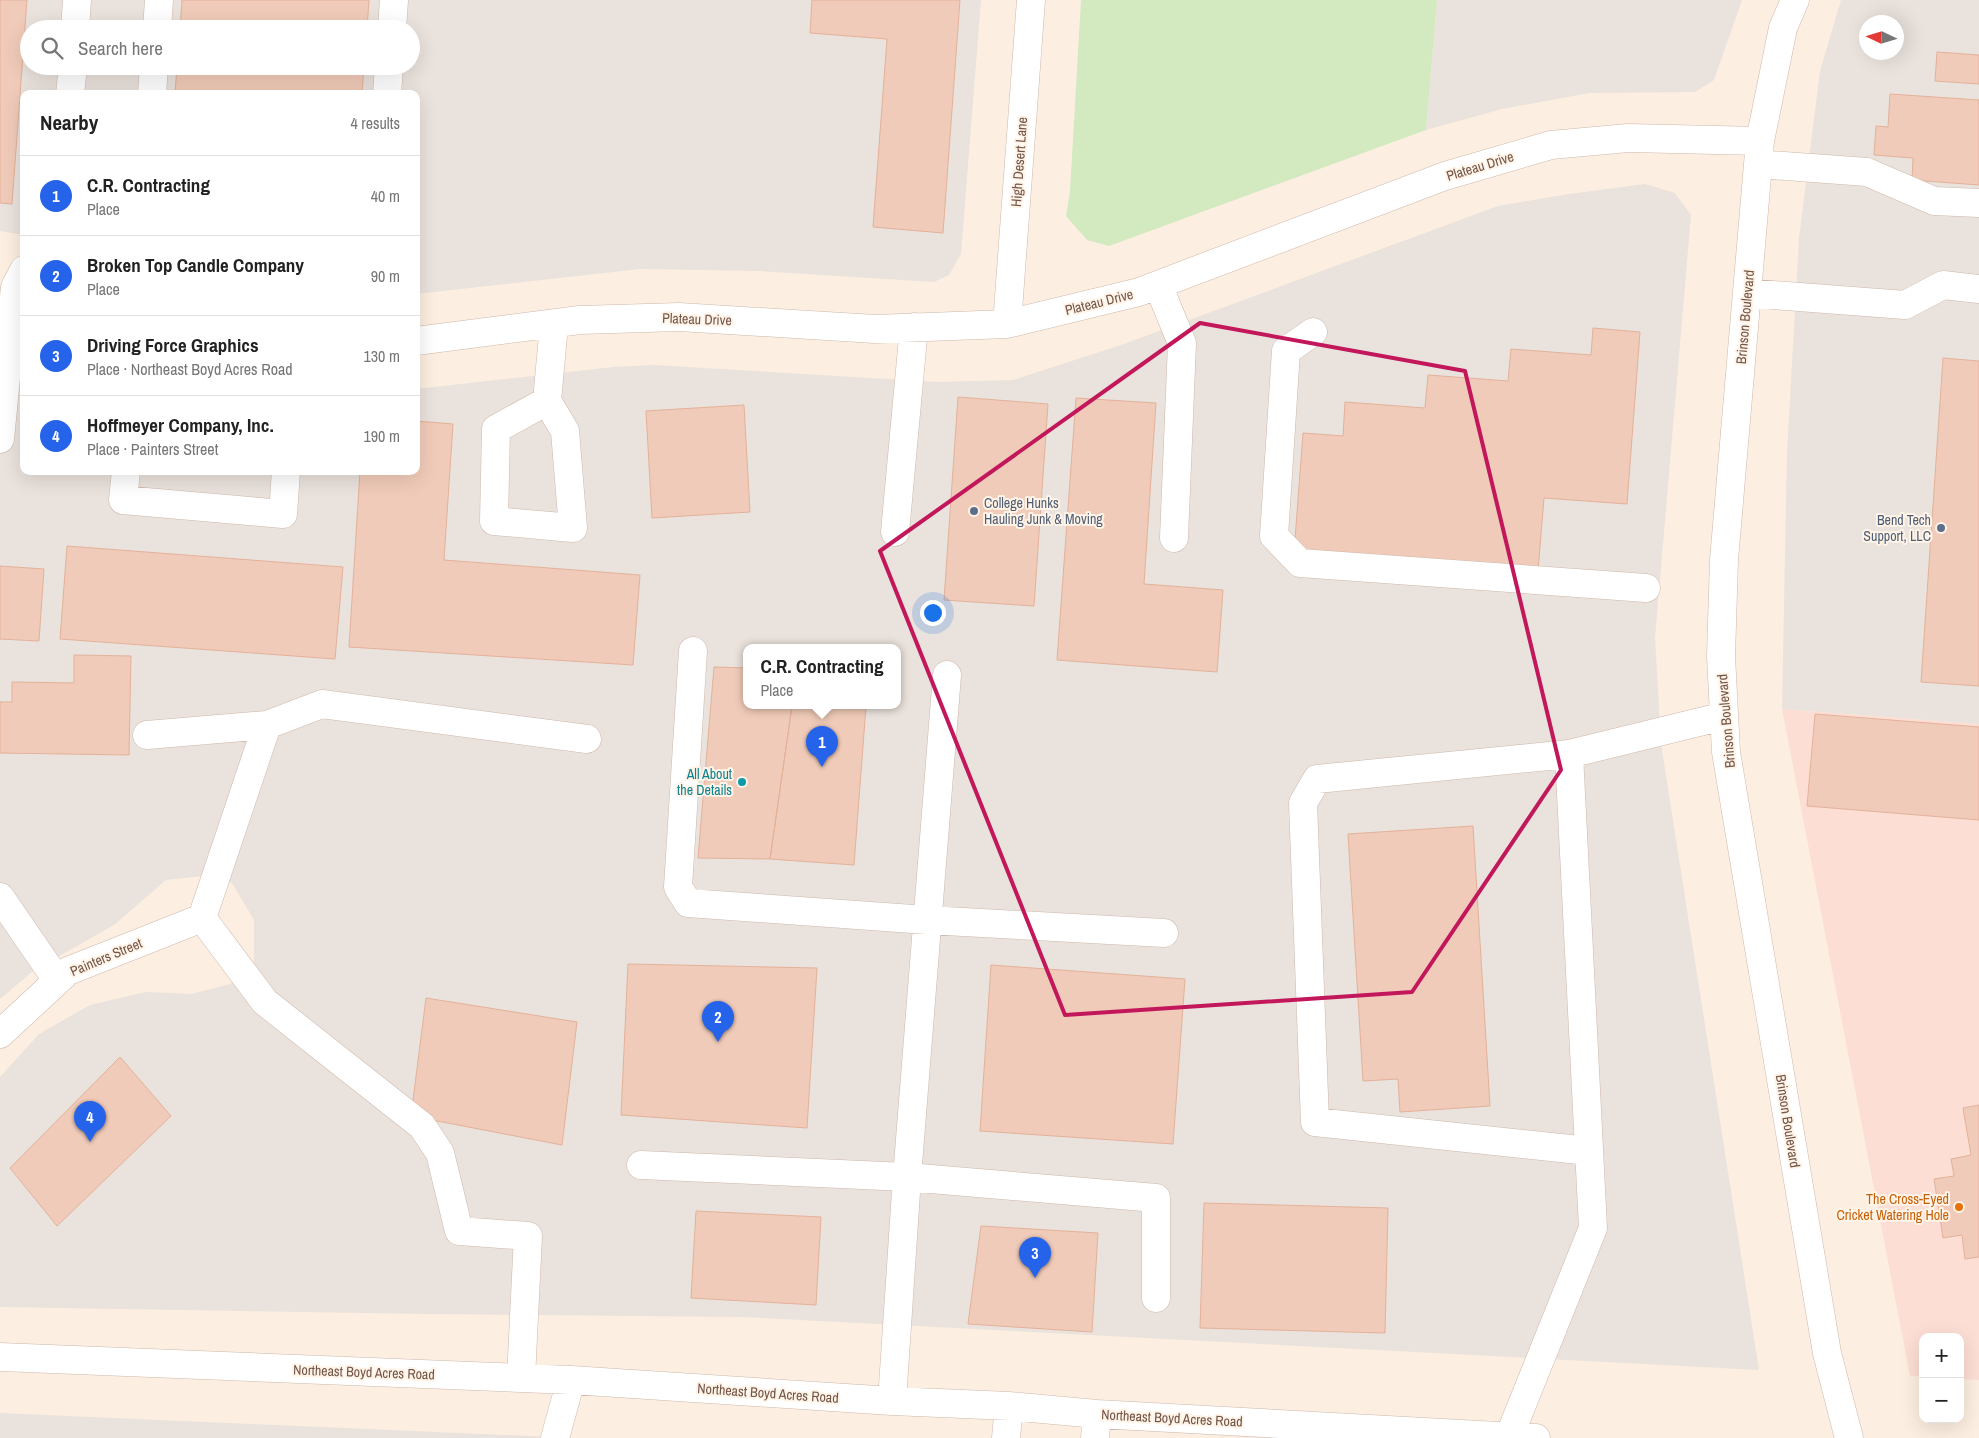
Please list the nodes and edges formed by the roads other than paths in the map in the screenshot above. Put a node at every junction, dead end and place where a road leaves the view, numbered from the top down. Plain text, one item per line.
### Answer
1 (78, 0) edge
2 (159, 0) edge
3 (394, 0) edge
4 (1031, 0) edge
5 (1795, 0) edge
6 (76, 20) edge
7 (158, 20) edge
8 (393, 20) edge
9 (71, 75) edge
10 (153, 75) edge
11 (388, 75) edge
12 (70, 90) edge
13 (152, 90) edge
14 (387, 90) edge
15 (1759, 152) junction
16 (1979, 203) edge
17 (16, 282) edge
18 (1158, 285) junction
19 (1979, 288) edge
20 (1747, 293) junction
21 (554, 324) junction
22 (1007, 324) junction
23 (914, 327) junction
24 (1313, 332) dead end
25 (420, 341) edge
26 (547, 401) junction
27 (0, 439) edge
28 (126, 475) edge
29 (286, 475) edge
30 (896, 532) dead end
31 (1174, 538) dead end
32 (1646, 588) dead end
33 (693, 651) dead end
34 (947, 675) dead end
35 (1724, 716) junction
36 (267, 726) junction
37 (147, 735) dead end
38 (587, 739) dead end
39 (1569, 754) junction
40 (0, 896) edge
41 (202, 918) junction
42 (927, 920) junction
43 (1164, 933) dead end
44 (58, 980) junction
45 (0, 1034) edge
46 (1589, 1152) junction
47 (641, 1165) dead end
48 (907, 1177) junction
49 (1156, 1298) dead end
50 (0, 1356) edge
51 (521, 1378) junction
52 (571, 1380) junction
53 (892, 1401) junction
54 (1009, 1406) junction
55 (1096, 1426) edge
56 (1509, 1437) junction
57 (555, 1438) edge
58 (1006, 1438) edge
59 (1536, 1438) edge
60 (1850, 1438) edge

1 - 6 street
2 - 7 street
3 - 8 street
4 - 22 street, High Desert Lane
5 - 15 street, Brinson Boulevard
9 - 12 street
10 - 13 street
11 - 14 street
15 - 16 street, Plateau Drive
15 - 18 street, Plateau Drive
15 - 20 street, Brinson Boulevard
17 - 27 street
18 - 22 street, Plateau Drive
18 - 31 street
19 - 20 street
20 - 35 street, Brinson Boulevard
21 - 23 street, Plateau Drive
21 - 25 street, Plateau Drive
21 - 26 street
22 - 23 street, Plateau Drive
23 - 30 street
24 - 32 street
26 - 26 street
28 - 29 street
33 - 42 street
34 - 42 street
35 - 39 street
35 - 60 street, Brinson Boulevard
36 - 37 street
36 - 38 street
36 - 41 street
39 - 46 street
39 - 46 street
40 - 44 street
41 - 44 street, Painters Street
41 - 51 street
42 - 43 street
42 - 48 street
44 - 45 street, Painters Street
46 - 56 street
47 - 48 street
48 - 49 street
48 - 53 street
50 - 51 street, Northeast Boyd Acres Road
51 - 52 street, Northeast Boyd Acres Road
52 - 53 street, Northeast Boyd Acres Road
52 - 57 street
53 - 54 street, Northeast Boyd Acres Road
54 - 55 street, Northeast Boyd Acres Road
54 - 58 street
55 - 56 street, Northeast Boyd Acres Road
56 - 59 street, Northeast Boyd Acres Road

